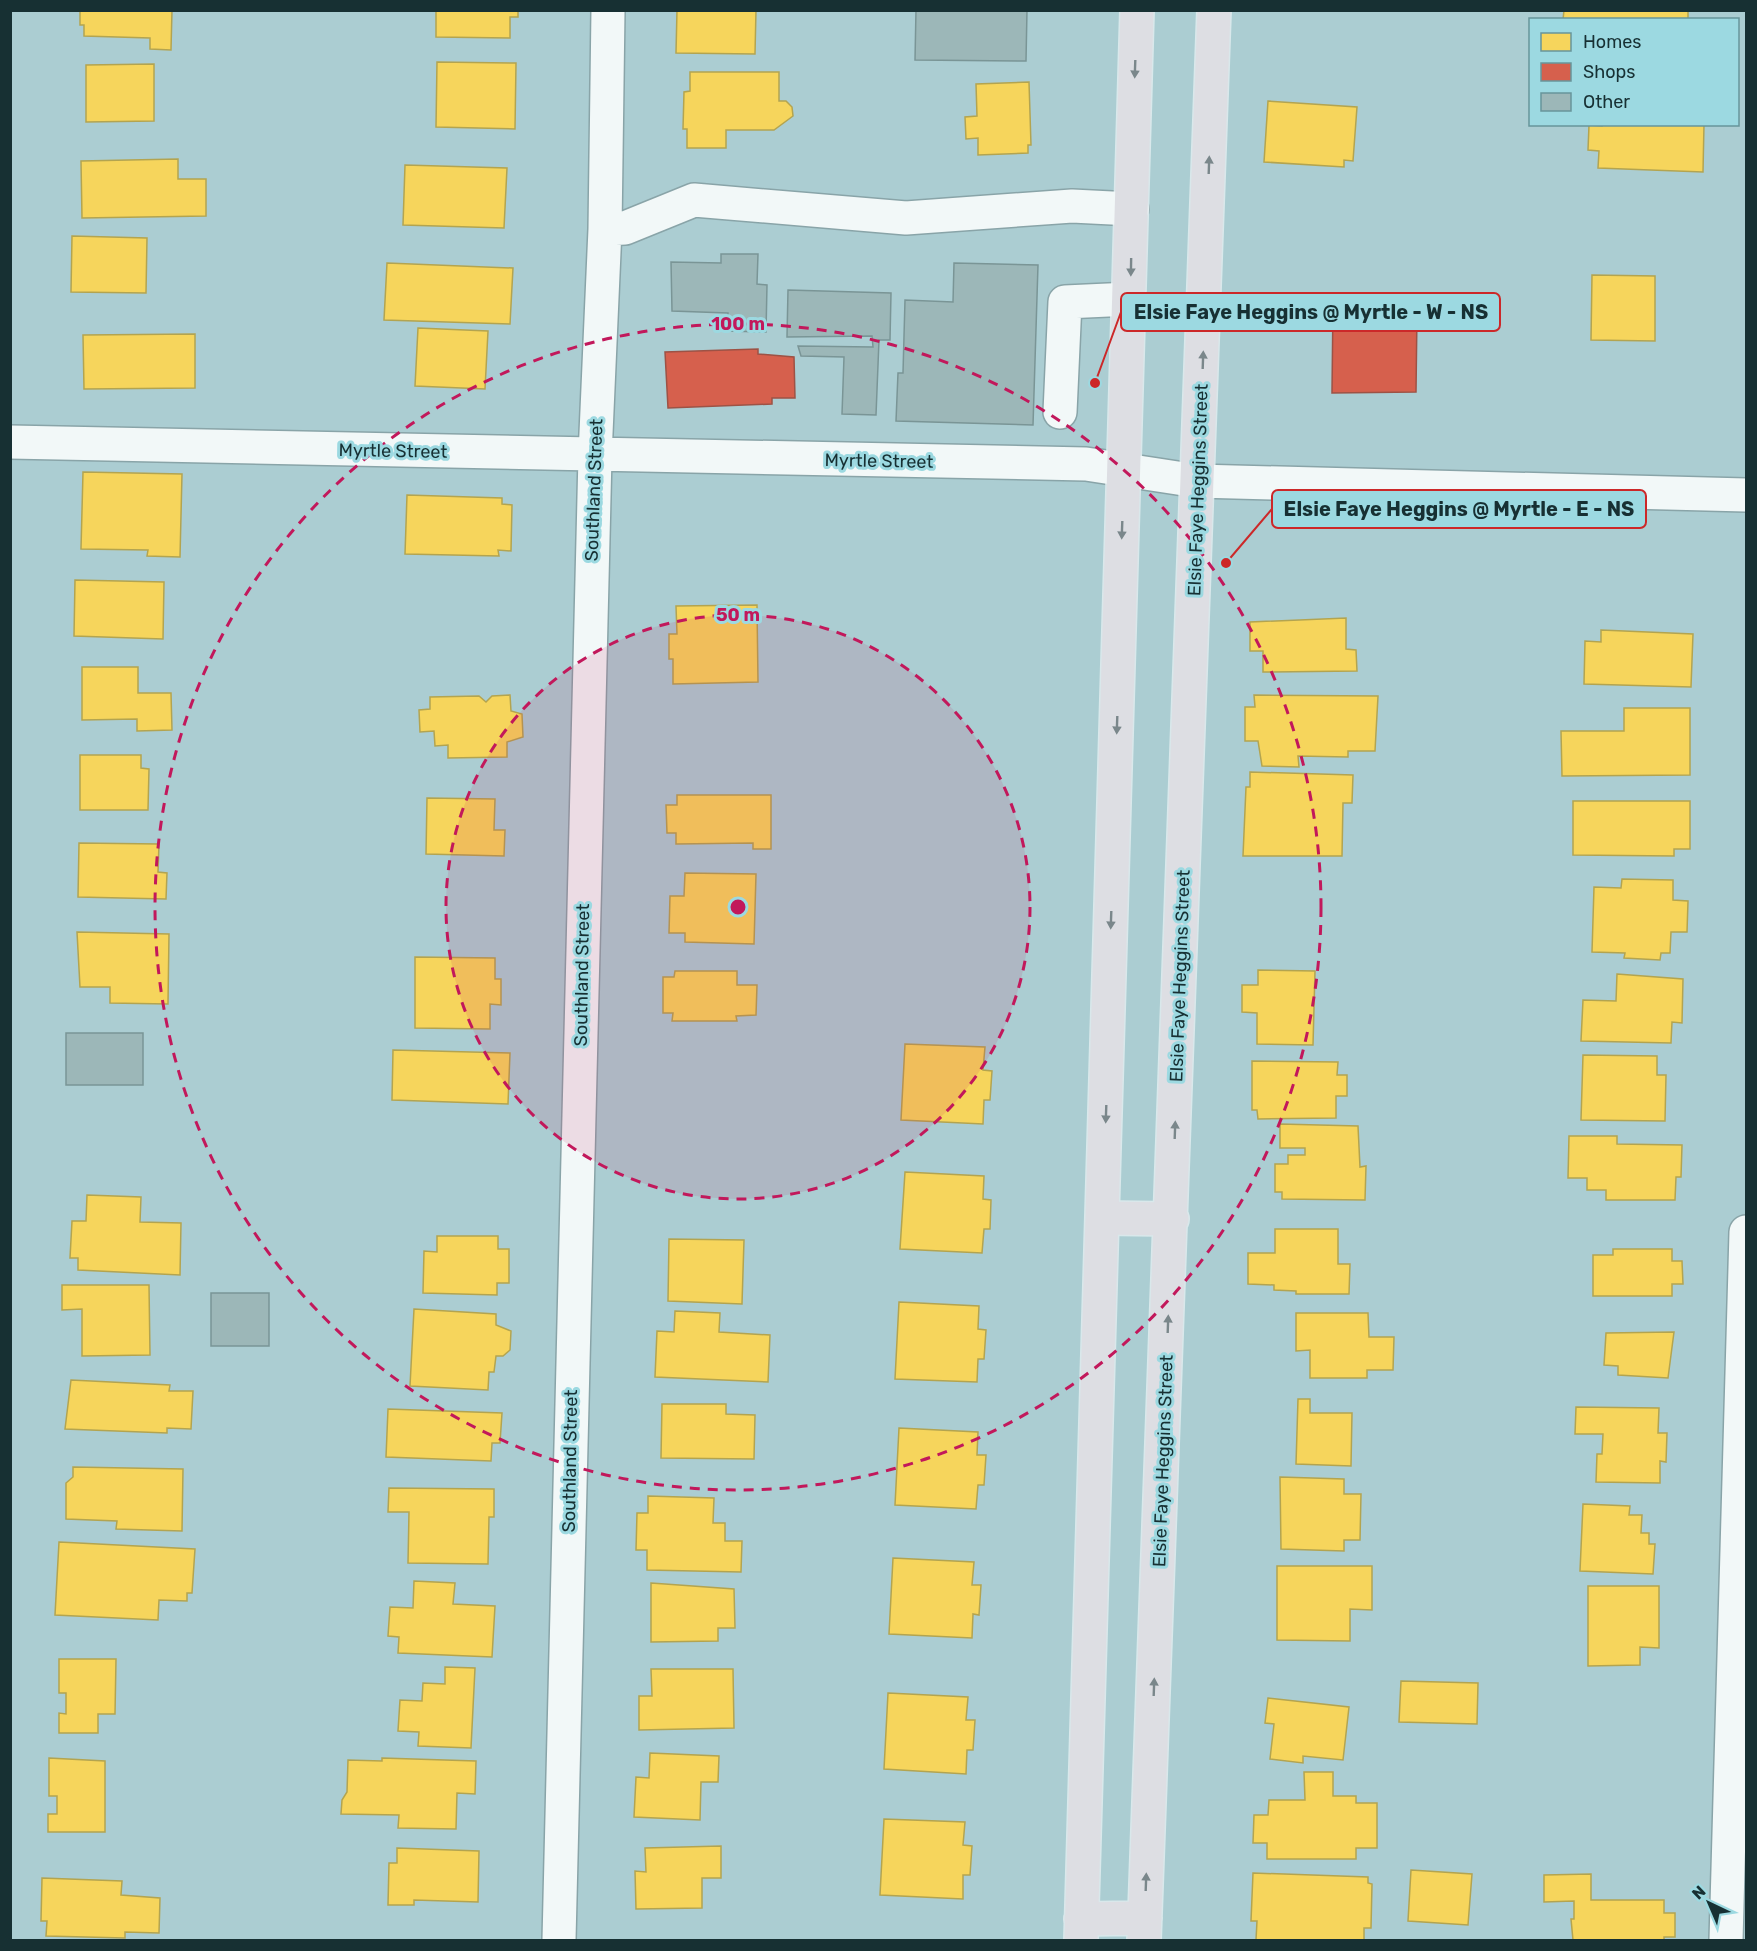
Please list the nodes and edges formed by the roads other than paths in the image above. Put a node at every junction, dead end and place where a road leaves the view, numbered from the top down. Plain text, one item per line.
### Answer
1 (608, 10) edge
2 (1137, 10) edge
3 (1214, 10) edge
4 (1132, 208) junction
5 (605, 229) junction
6 (1130, 299) junction
7 (1060, 412) dead end
8 (10, 442) edge
9 (595, 456) junction
10 (1124, 471) junction
11 (1197, 481) junction
12 (1746, 495) edge
13 (1103, 1218) junction
14 (1172, 1219) junction
15 (1746, 1232) edge
16 (1741, 1640) edge
17 (1144, 1929) edge
18 (1081, 1930) edge
19 (559, 1941) edge
20 (1726, 1941) edge

1 - 5 street, Southland Street
2 -> 4 main road
11 -> 3 main road, Elsie Faye Heggins Street
4 - 5 street
4 -> 6 main road
5 - 9 street, Southland Street
6 - 7 street
6 - 10 main road
8 - 9 street, Myrtle Street
9 - 10 street, Myrtle Street
9 - 19 street, Southland Street
10 - 11 street, Myrtle Street
10 -> 13 main road
11 - 12 street, Myrtle Street
14 -> 11 main road, Elsie Faye Heggins Street
13 - 14 main road
13 - 18 main road
17 -> 14 main road, Elsie Faye Heggins Street
15 - 16 street
16 - 20 street
17 - 18 main road

